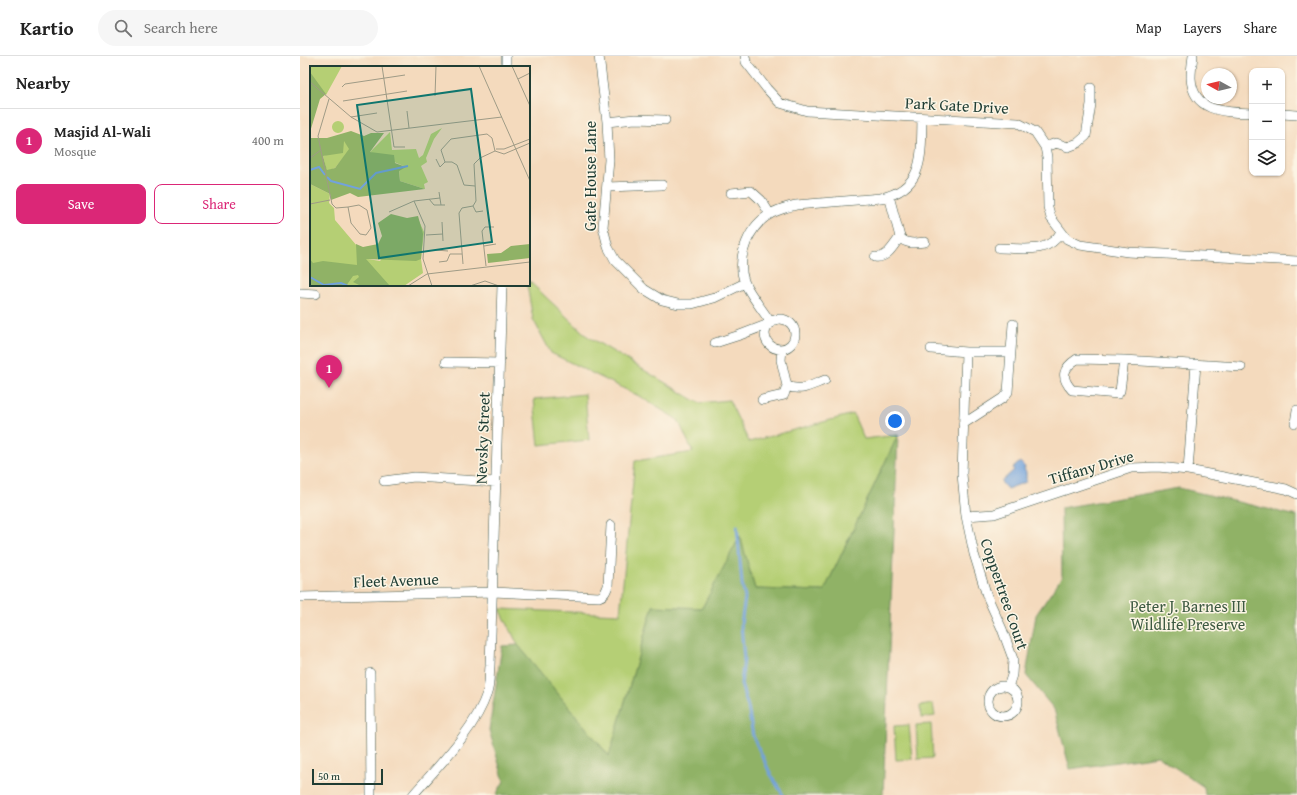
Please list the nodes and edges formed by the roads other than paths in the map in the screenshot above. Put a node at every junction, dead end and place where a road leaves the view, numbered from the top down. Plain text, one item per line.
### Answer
1 (599, 56) edge
2 (744, 56) edge
3 (1192, 56) edge
4 (1091, 88) dead end
5 (1249, 113) edge
6 (1285, 114) edge
7 (1297, 115) edge
8 (922, 118) junction
9 (665, 120) dead end
10 (606, 122) junction
11 (1045, 146) junction
12 (662, 185) dead end
13 (607, 187) junction
14 (731, 193) dead end
15 (889, 196) junction
16 (770, 214) junction
17 (1061, 232) junction
18 (900, 237) junction
19 (925, 242) dead end
20 (999, 248) dead end
21 (875, 257) dead end
22 (1297, 261) edge
23 (745, 283) junction
24 (502, 286) edge
25 (300, 293) edge
26 (316, 294) dead end
27 (770, 323) junction
28 (1013, 324) dead end
29 (715, 343) dead end
30 (782, 349) junction
31 (931, 349) dead end
32 (966, 352) junction
33 (1011, 352) junction
34 (1124, 360) junction
35 (446, 362) dead end
36 (500, 363) junction
37 (1196, 364) junction
38 (1241, 367) dead end
39 (825, 380) dead end
40 (787, 386) junction
41 (762, 400) dead end
42 (1297, 410) edge
43 (1296, 423) dead end
44 (963, 424) junction
45 (1188, 470) junction
46 (384, 481) dead end
47 (496, 482) junction
48 (1297, 494) edge
49 (966, 516) junction
50 (612, 524) dead end
51 (492, 592) junction
52 (300, 597) edge
53 (370, 673) dead end
54 (1008, 687) dead end
55 (371, 795) edge
56 (413, 795) edge

1 - 10 street, Gate House Lane
2 - 8 street, Park Gate Drive
3 - 5 street
4 - 11 street
6 - 7 street
8 - 11 street, Park Gate Drive
8 - 15 street
9 - 10 street
10 - 13 street, Gate House Lane
11 - 17 street
12 - 13 street
13 - 23 street, Gate House Lane
14 - 16 street
15 - 16 street
15 - 18 street
16 - 23 street
17 - 20 street
17 - 22 street
18 - 19 street
18 - 21 street
23 - 27 street
24 - 36 street, Nevsky Street
25 - 26 street
27 - 29 street
27 - 30 street
27 - 30 street
28 - 33 street
30 - 40 street
31 - 32 street
32 - 33 street
32 - 44 street, Coppertree Court
33 - 44 street
34 - 34 street
34 - 37 street
35 - 36 street
36 - 47 street, Nevsky Street
37 - 38 street
37 - 45 street
39 - 40 street
40 - 41 street
42 - 43 street
44 - 49 street, Coppertree Court
45 - 48 street, Tiffany Drive
45 - 49 street, Tiffany Drive
46 - 47 street
47 - 51 street, Nevsky Street
49 - 54 street, Coppertree Court
50 - 51 street, Fleet Avenue
51 - 52 street, Fleet Avenue
51 - 56 street, Nevsky Street
53 - 55 street

